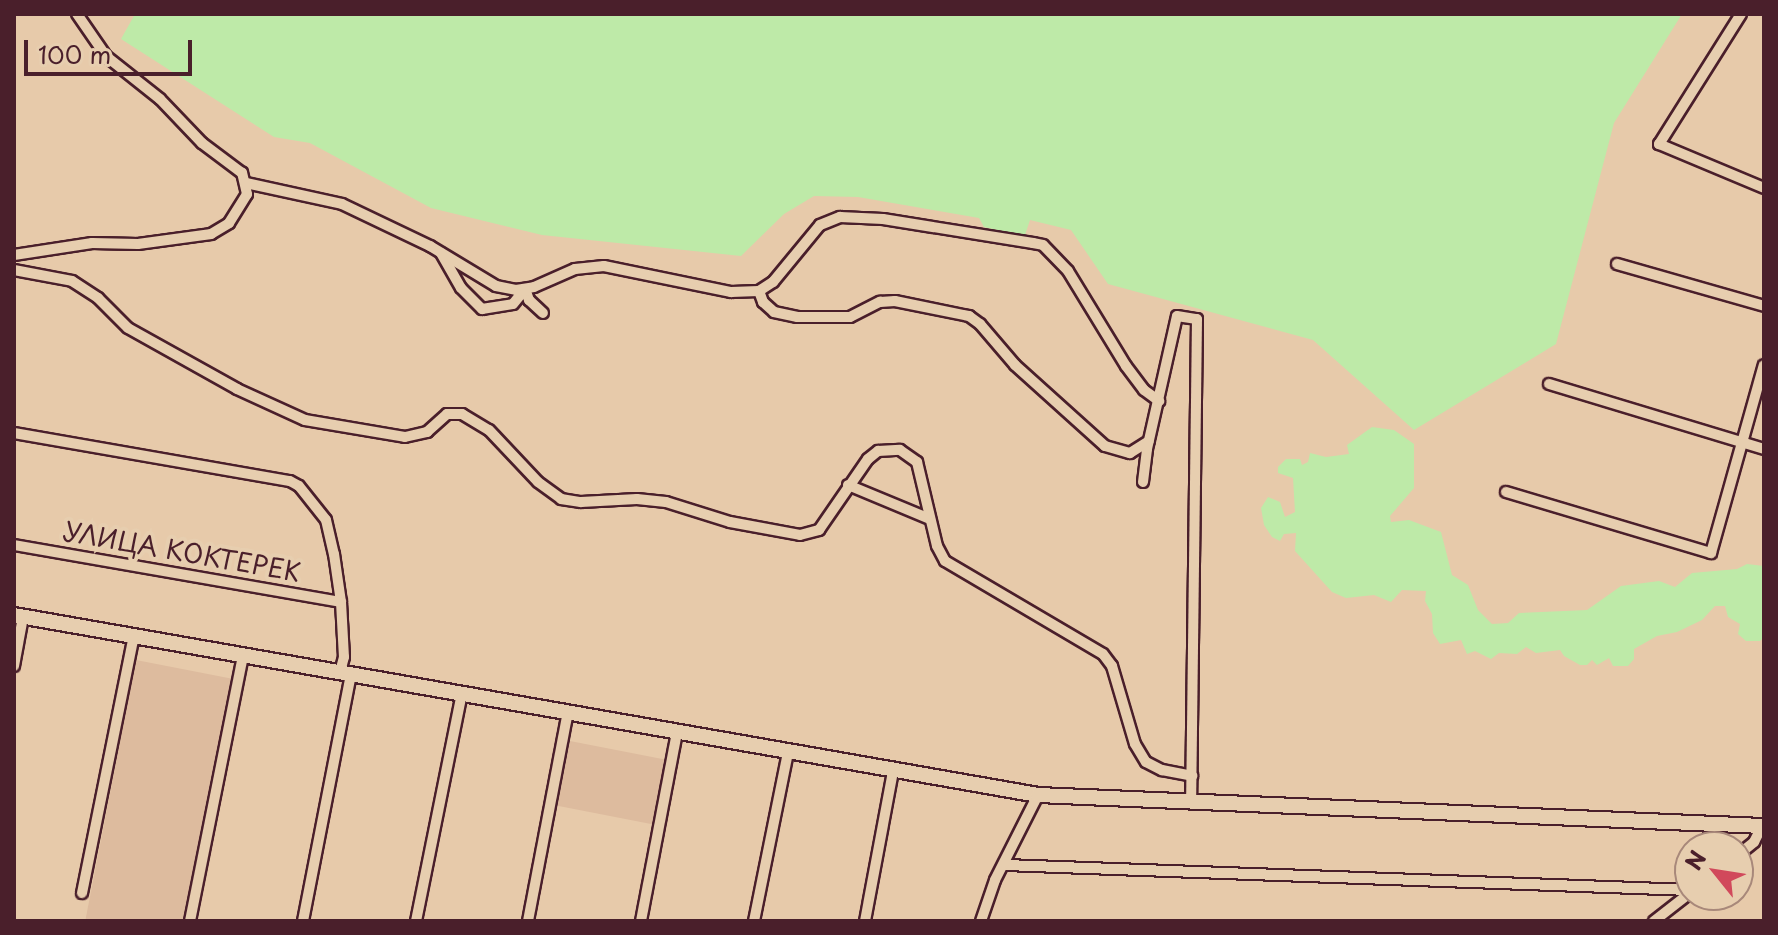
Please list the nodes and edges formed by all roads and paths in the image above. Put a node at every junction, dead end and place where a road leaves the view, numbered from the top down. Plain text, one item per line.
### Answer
1 (77, 14) edge
2 (1741, 14) edge
3 (246, 183) junction
4 (1764, 188) edge
5 (441, 252) junction
6 (14, 255) edge
7 (1617, 264) dead end
8 (14, 270) edge
9 (525, 289) junction
10 (759, 291) junction
11 (1764, 306) edge
12 (543, 313) dead end
13 (1764, 365) edge
14 (1549, 384) dead end
15 (1159, 401) junction
16 (14, 433) edge
17 (1149, 440) junction
18 (1742, 442) junction
19 (1764, 449) edge
20 (1143, 482) dead end
21 (848, 485) junction
22 (1506, 492) dead end
23 (930, 519) junction
24 (14, 545) edge
25 (341, 602) junction
26 (18, 616) edge
27 (134, 636) junction
28 (243, 655) junction
29 (14, 666) edge
30 (346, 673) junction
31 (462, 693) junction
32 (568, 712) junction
33 (677, 732) junction
34 (788, 752) junction
35 (893, 771) junction
36 (1192, 776) junction
37 (1038, 795) junction
38 (1191, 799) junction
39 (1763, 826) edge
40 (1005, 865) junction
41 (1674, 891) edge
42 (82, 893) dead end
43 (1674, 905) edge
44 (190, 921) edge
45 (303, 921) edge
46 (416, 921) edge
47 (528, 921) edge
48 (641, 921) edge
49 (754, 921) edge
50 (865, 921) edge
51 (981, 921) edge
52 (1654, 921) edge

1 - 3 street
2 - 4 street
3 - 5 street
3 - 6 street
5 - 9 street
5 - 9 street
7 - 11 street
8 - 21 street
9 - 10 street
9 - 12 street
10 - 15 street
10 - 17 street
13 - 18 street
14 - 18 street
15 - 17 street
15 - 36 street
16 - 25 street
17 - 20 street
18 - 19 street
18 - 22 street
21 - 23 street
21 - 23 street
23 - 36 street
24 - 25 street, УЛИЦА КОКТЕРЕК
25 - 30 street
26 - 27 main road
26 - 29 street
27 - 28 main road
27 - 42 street
28 - 30 main road
28 - 44 street
30 - 31 main road
30 - 45 street
31 - 32 main road
31 - 46 street
32 - 33 main road
32 - 47 street
33 - 34 main road
33 - 48 street
34 - 35 main road
34 - 49 street
35 - 37 main road
35 - 50 street
36 - 38 street
37 - 38 main road
37 - 40 street
38 - 39 main road
40 - 41 street
40 - 51 street
43 - 52 street

